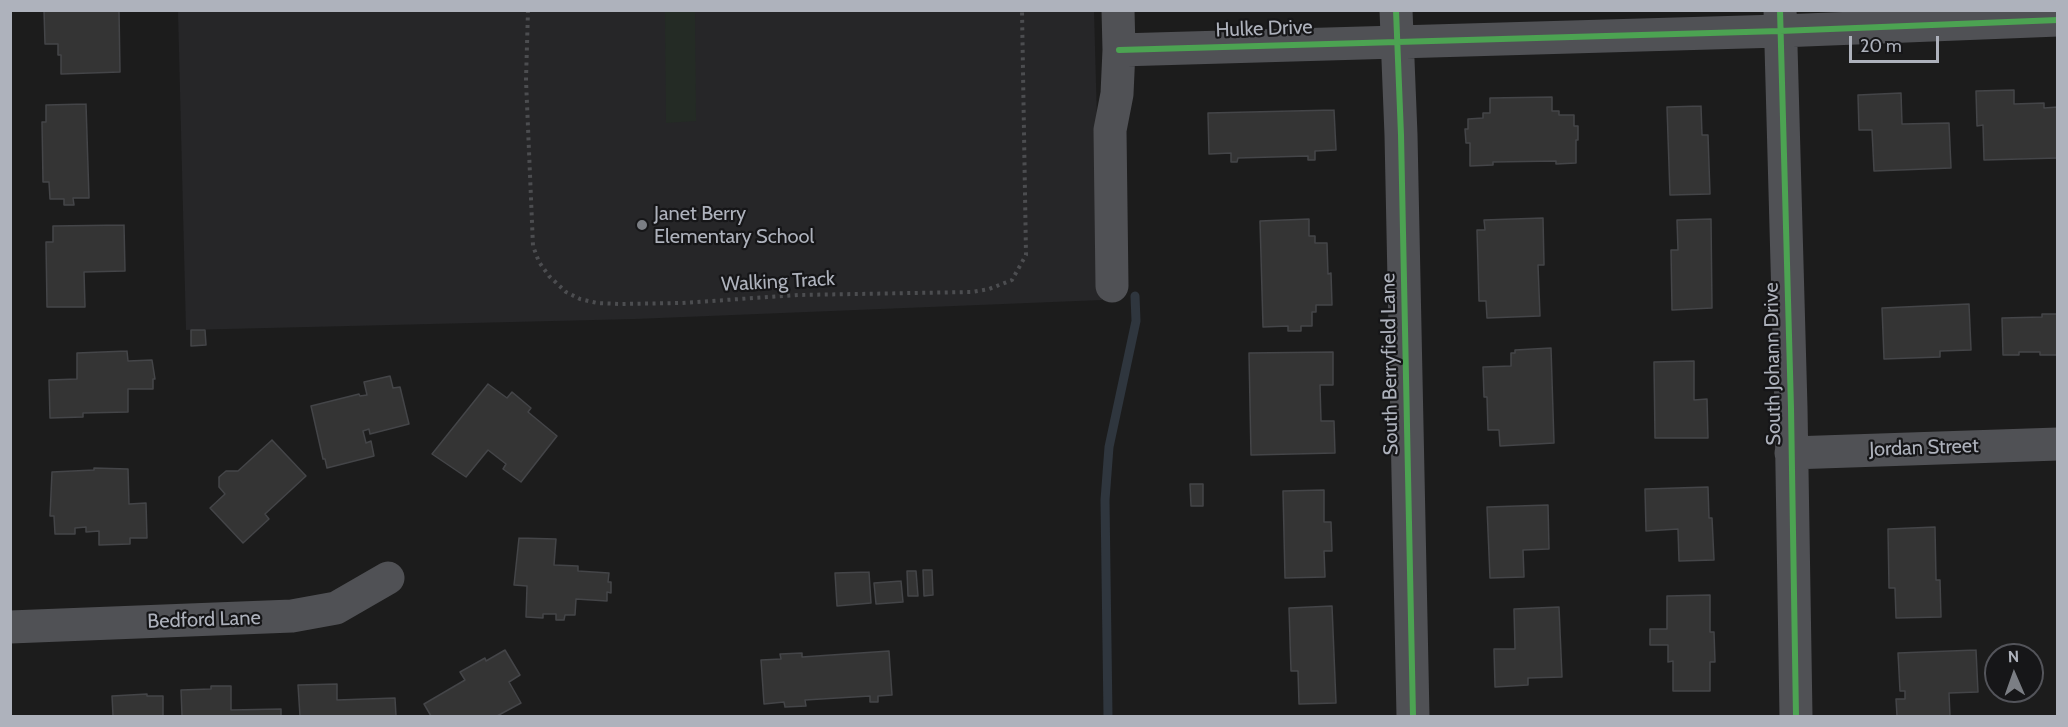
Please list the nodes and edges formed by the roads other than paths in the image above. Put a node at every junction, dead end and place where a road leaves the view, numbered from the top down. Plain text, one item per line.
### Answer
1 (1118, 10) edge
2 (2058, 20) edge
3 (1780, 21) edge
4 (1396, 26) edge
5 (1119, 50) junction
6 (1112, 286) dead end
7 (2058, 444) edge
8 (1791, 453) junction
9 (388, 578) dead end
10 (10, 627) edge
11 (1413, 717) edge
12 (1796, 717) edge

1 - 5 street
2 - 3 street, Hulke Drive
3 - 4 street, Hulke Drive
3 - 8 street, South Johann Drive
4 - 5 street, Hulke Drive
4 - 11 street, South Berryfield Lane
5 - 6 street
7 - 8 street, Jordan Street
8 - 12 street, South Johann Drive
9 - 10 street, Bedford Lane

